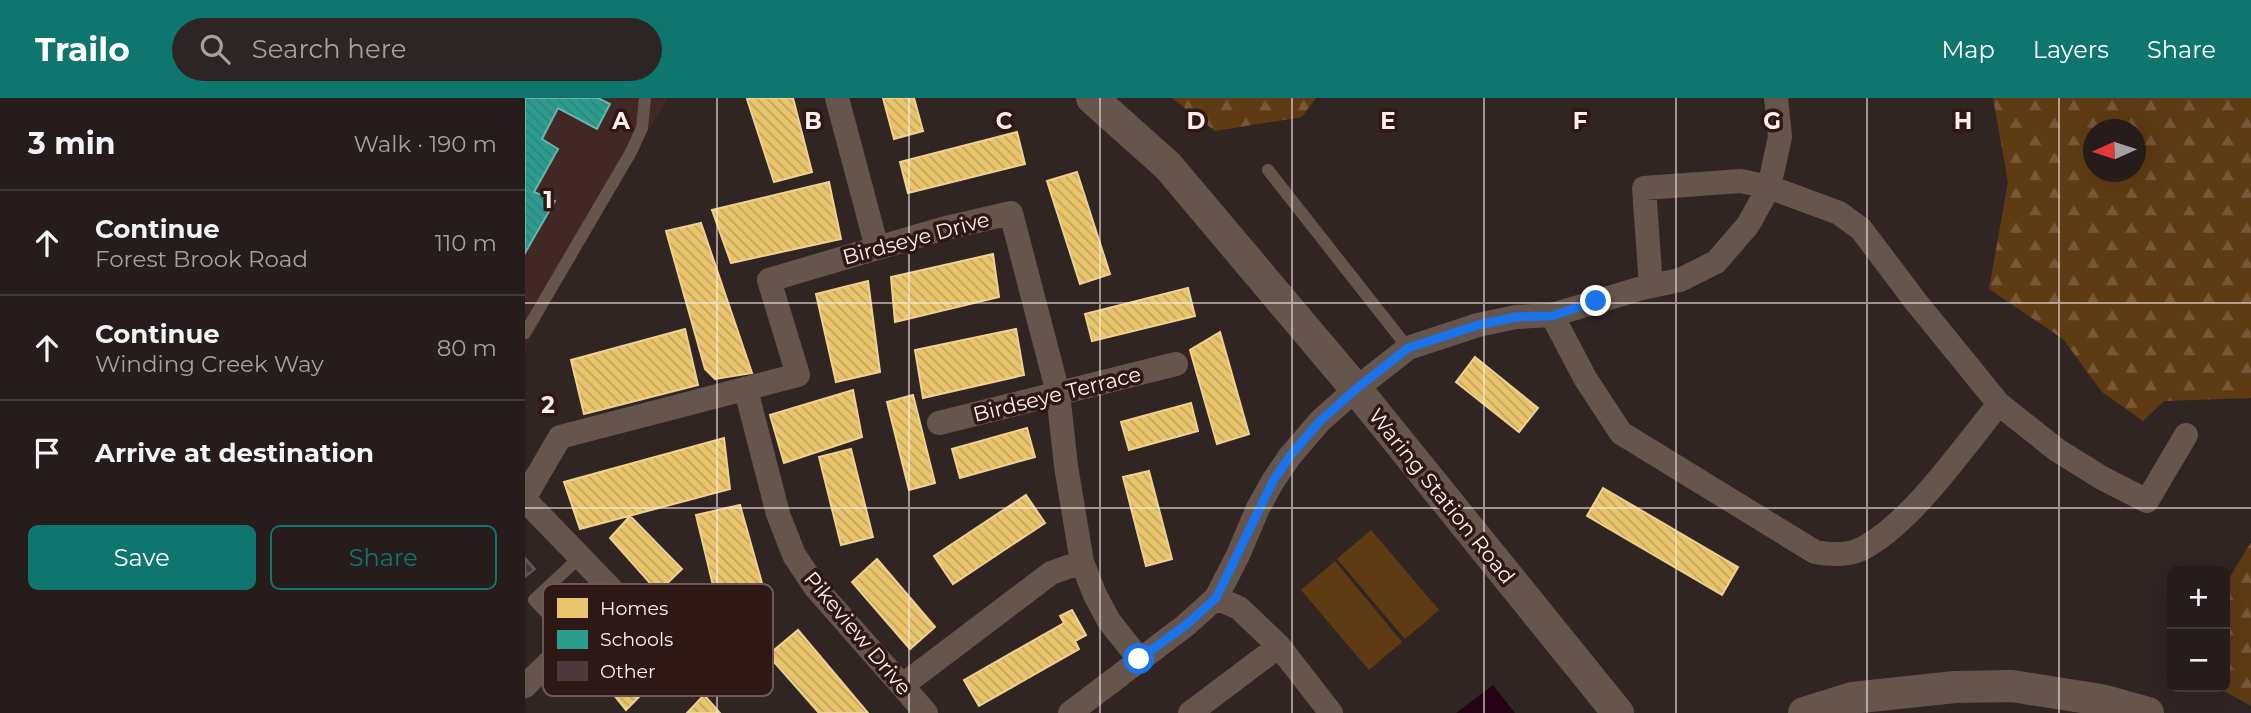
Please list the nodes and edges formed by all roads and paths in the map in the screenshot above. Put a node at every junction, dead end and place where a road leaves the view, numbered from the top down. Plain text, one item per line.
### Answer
1 (645, 98) edge
2 (837, 98) edge
3 (1092, 98) edge
4 (1776, 98) edge
5 (1268, 170) dead end
6 (1769, 187) junction
7 (877, 248) junction
8 (1651, 286) junction
9 (1552, 316) junction
10 (525, 333) edge
11 (1408, 348) junction
12 (1175, 364) dead end
13 (1356, 389) junction
14 (745, 390) junction
15 (1058, 393) junction
16 (1999, 404) junction
17 (939, 423) dead end
18 (2186, 435) dead end
19 (525, 499) edge
20 (580, 556) junction
21 (1081, 562) junction
22 (551, 584) edge
23 (607, 584) edge
24 (543, 591) edge
25 (1216, 598) junction
26 (543, 609) edge
27 (1279, 646) junction
28 (1139, 659) junction
29 (543, 669) edge
30 (903, 685) junction
31 (525, 687) edge
32 (2099, 706) edge
33 (926, 713) edge
34 (1070, 713) edge
35 (1190, 713) edge
36 (1331, 713) edge
37 (1618, 713) edge
38 (1804, 713) edge
39 (2147, 713) edge

1 - 10 lane
2 - 7 street
3 - 13 street, Waring Station Road
4 - 6 street
5 - 11 lane
6 - 8 street
6 - 8 street
6 - 16 street
7 - 14 street, Birdseye Drive
7 - 15 street, Birdseye Drive
8 - 9 street
9 - 11 street
9 - 16 street
11 - 13 street
12 - 15 street, Birdseye Terrace
13 - 25 street
13 - 37 street, Waring Station Road
14 - 19 street, Birdseye Drive
14 - 30 street, Pikeview Drive
15 - 17 street, Birdseye Terrace
15 - 21 street, Birdseye Drive
16 - 18 street
19 - 20 street, Birdseye Drive
20 - 22 lane
20 - 23 street, Birdseye Drive
21 - 28 street, Birdseye Drive
21 - 30 street
24 - 26 lane
25 - 27 street
25 - 28 street
27 - 35 street
27 - 36 street
28 - 34 street
29 - 31 street, Birdseye Drive
30 - 33 street, Pikeview Drive
32 - 38 street
32 - 39 street

